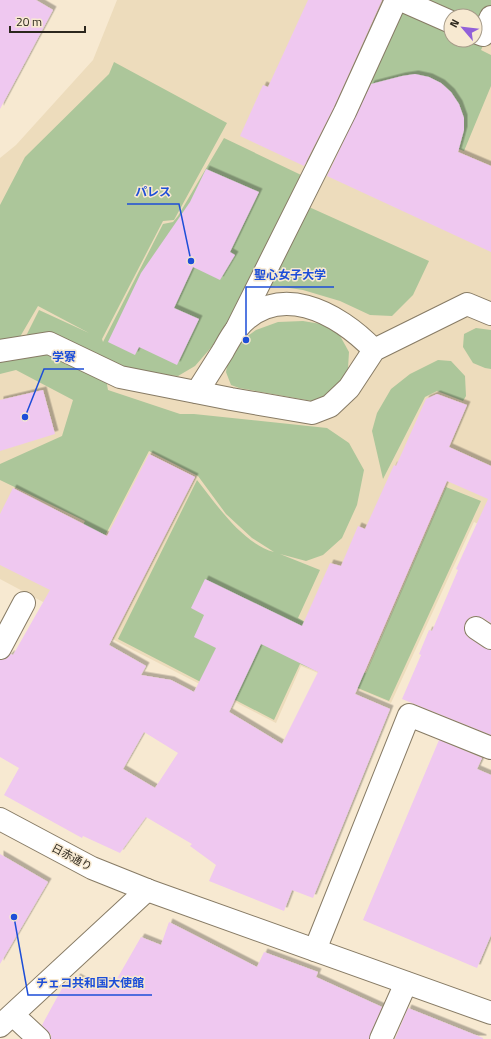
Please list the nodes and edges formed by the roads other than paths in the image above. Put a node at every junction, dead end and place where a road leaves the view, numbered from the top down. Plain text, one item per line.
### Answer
1 (396, 0) edge
2 (401, 0) edge
3 (491, 17) edge
4 (443, 18) edge
5 (483, 35) edge
6 (491, 314) edge
7 (236, 330) junction
8 (374, 350) junction
9 (0, 352) edge
10 (197, 392) junction
11 (24, 603) dead end
12 (0, 648) edge
13 (491, 748) edge
14 (0, 819) edge
15 (148, 890) junction
16 (315, 950) junction
17 (406, 983) junction
18 (491, 1013) edge
19 (6, 1021) edge
20 (39, 1039) edge
21 (381, 1039) edge

1 - 7 street
2 - 4 street
3 - 5 street
6 - 8 street
7 - 8 street
7 - 10 street
8 - 10 street
9 - 10 street
11 - 12 street
13 - 16 street
14 - 15 street, 日赤通り
15 - 16 street, 日赤通り
15 - 19 street
16 - 17 street, 日赤通り
17 - 18 street, 日赤通り
17 - 21 street
19 - 20 street

